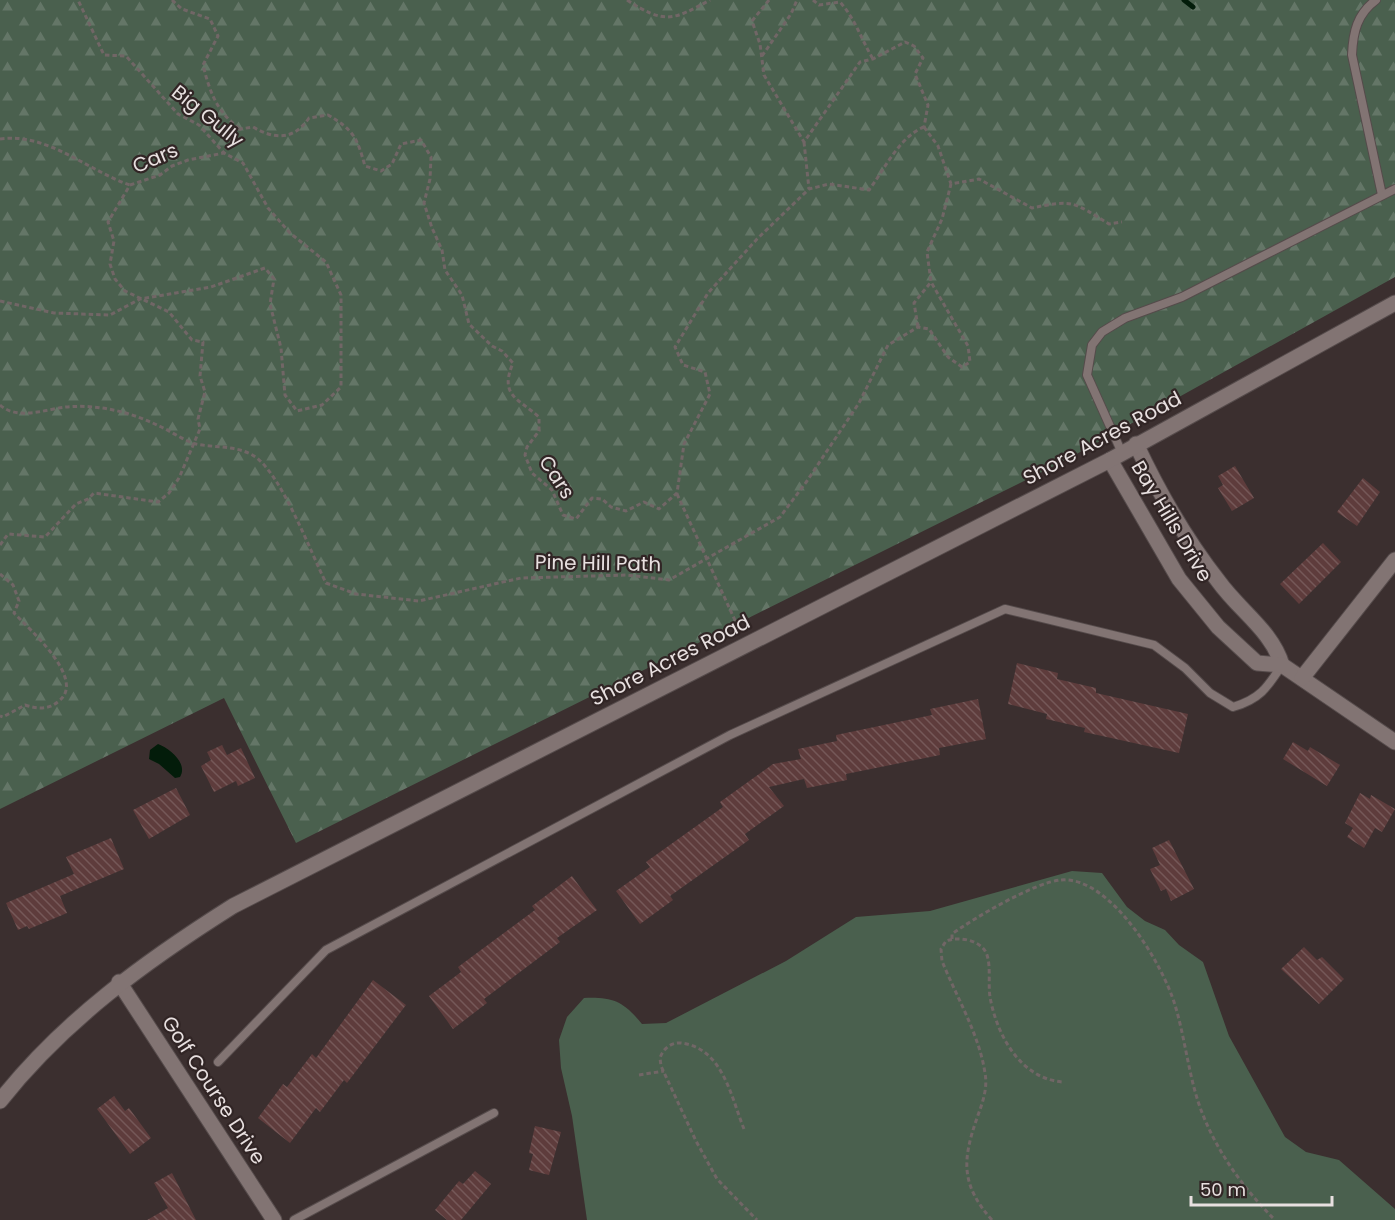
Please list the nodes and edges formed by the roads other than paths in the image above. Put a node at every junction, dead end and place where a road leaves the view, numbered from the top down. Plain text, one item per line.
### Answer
1 (1376, 0) edge
2 (1395, 189) edge
3 (1382, 195) junction
4 (1395, 303) edge
5 (1136, 444) junction
6 (1116, 456) junction
7 (1395, 560) edge
8 (1282, 666) junction
9 (1302, 678) junction
10 (1395, 742) edge
11 (119, 982) junction
12 (218, 1062) dead end
13 (0, 1101) edge
14 (495, 1113) dead end
15 (274, 1220) edge
16 (294, 1220) edge

1 - 3 lane
2 - 3 lane
3 - 6 lane
4 - 5 street, Shore Acres Road
5 - 6 street, Shore Acres Road
5 - 8 street, Bay Hills Drive
6 - 8 street, Bay Hills Drive
6 - 11 street, Shore Acres Road
7 - 9 street
8 - 9 street, Bay Hills Drive
8 - 12 lane
9 - 10 street, Bay Hills Drive
11 - 13 street, Shore Acres Road
11 - 15 street, Golf Course Drive
14 - 16 lane

